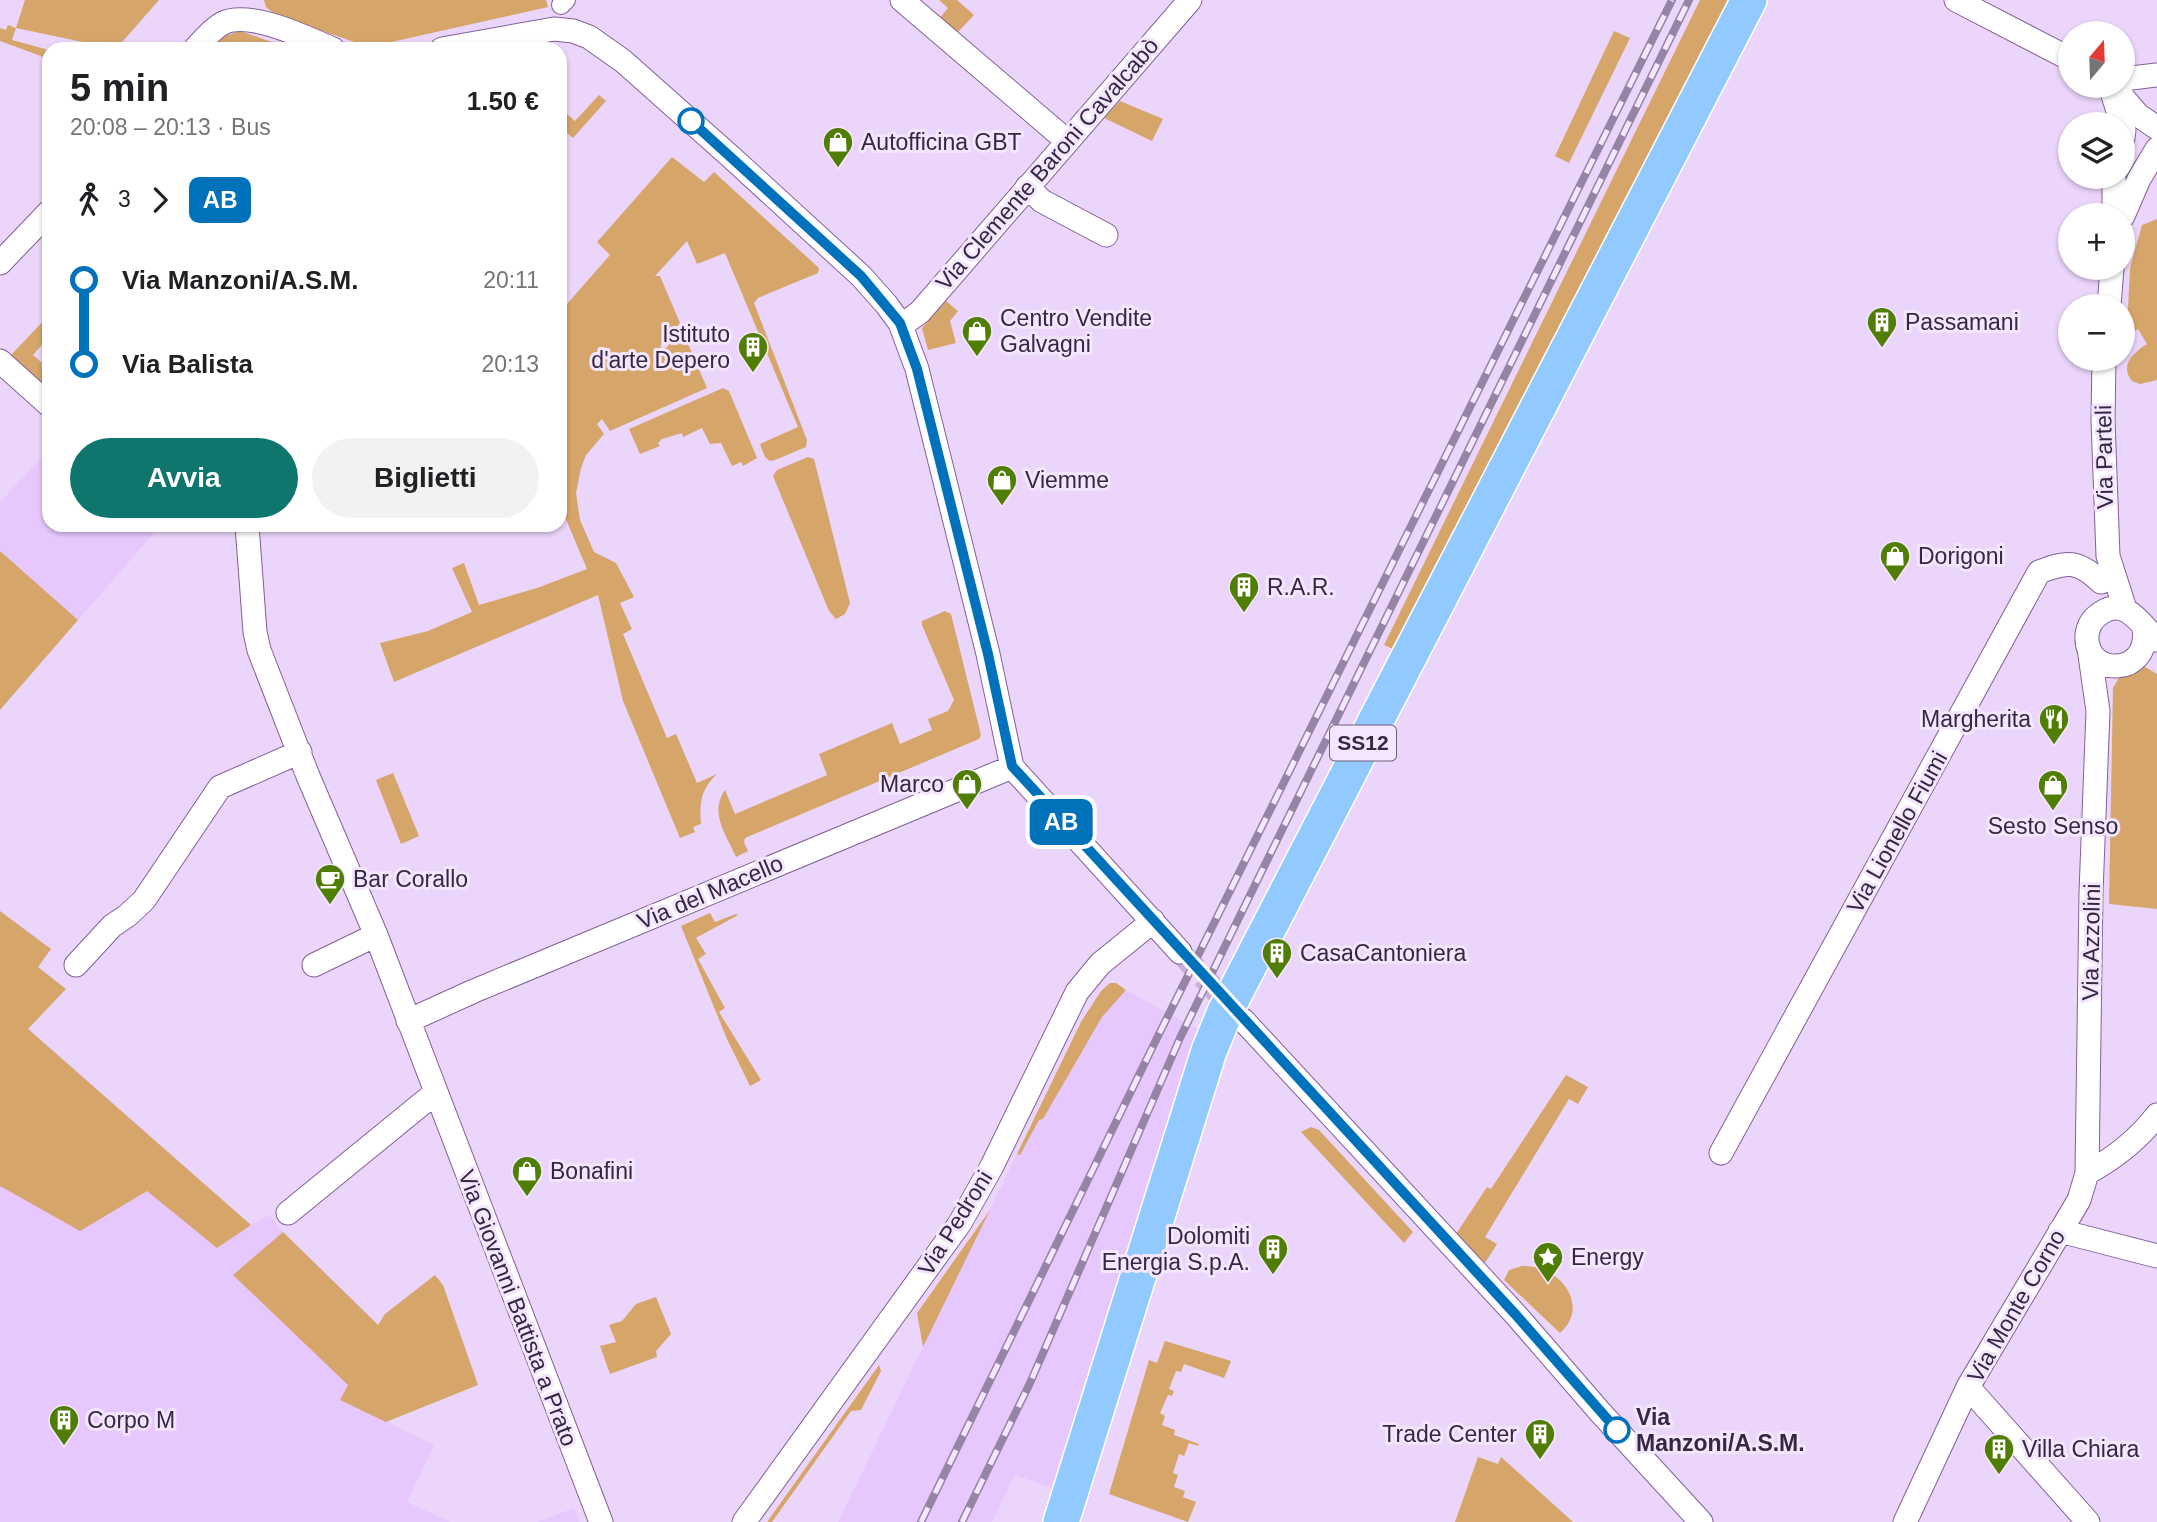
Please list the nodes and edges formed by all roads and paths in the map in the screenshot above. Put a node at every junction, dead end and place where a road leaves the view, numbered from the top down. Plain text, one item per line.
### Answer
1 (902, 0) edge
2 (1190, 0) edge
3 (1749, 0) edge
4 (1956, 0) edge
5 (242, 10) edge
6 (201, 42) edge
7 (314, 42) edge
8 (481, 42) edge
9 (2058, 54) edge
10 (2157, 75) edge
11 (2135, 78) edge
12 (2123, 98) edge
13 (2157, 128) edge
14 (1067, 141) junction
15 (2157, 149) edge
16 (1027, 187) junction
17 (2129, 203) edge
18 (42, 219) edge
19 (1106, 235) dead end
20 (0, 263) edge
21 (900, 323) junction
22 (0, 360) edge
23 (2104, 371) edge
24 (42, 399) edge
25 (248, 532) edge
26 (2108, 556) junction
27 (2101, 582) junction
28 (2125, 609) junction
29 (2092, 621) junction
30 (2151, 634) edge
31 (2089, 648) junction
32 (2139, 661) edge
33 (2098, 711) junction
34 (300, 752) junction
35 (1012, 766) junction
36 (1153, 920) junction
37 (376, 935) junction
38 (1180, 952) tunnel mouth
39 (76, 965) dead end
40 (314, 965) dead end
41 (1243, 1020) tunnel mouth
42 (408, 1021) junction
43 (435, 1093) junction
44 (2157, 1115) edge
45 (1721, 1153) dead end
46 (2087, 1173) junction
47 (288, 1213) dead end
48 (2060, 1231) junction
49 (2157, 1256) edge
50 (1968, 1387) junction
51 (601, 1522) edge
52 (744, 1522) edge
53 (1061, 1522) edge
54 (1701, 1522) edge
55 (1905, 1522) edge
56 (2088, 1522) edge

1 - 14 street
2 - 14 street, Via Clemente Baroni Cavalcabò
3 - 53 main road, SS12
4 - 9 street
5 - 6 street
5 - 7 street
8 - 21 street
10 - 11 street
12 - 13 street
14 - 16 street, Via Clemente Baroni Cavalcabò
15 - 17 street
16 - 19 street
16 - 21 street, Via Clemente Baroni Cavalcabò
18 - 20 street
21 - 35 street
22 - 24 street
23 - 26 street, Via Parteli
25 - 34 street, Via Giovanni Battista a Prato
26 - 27 street, Via Parteli
26 - 28 street, Via Parteli
27 - 29 street, Via Parteli
27 - 45 street, Via Lionello Fiumi
28 - 29 street
28 - 30 street, Via Parteli
29 - 31 street, Via Parteli
30 - 32 street, Via Parteli
31 - 32 street
31 - 33 street, Via Azzolini
32 - 33 street, Via Azzolini
33 - 46 street, Via Azzolini
34 - 37 street, Via Giovanni Battista a Prato
34 - 39 street
35 - 36 street
35 - 42 street, Via del Macello
36 - 38 street
36 - 52 street, Via Pedroni
37 - 40 street
37 - 42 street, Via Giovanni Battista a Prato
41 - 54 street
42 - 43 street, Via Giovanni Battista a Prato
43 - 47 street
43 - 51 street, Via Giovanni Battista a Prato
44 - 46 street
46 - 48 street, Via Monte Corno
48 - 49 street
48 - 50 street, Via Monte Corno
50 - 55 street, Via Monte Corno
50 - 56 street

